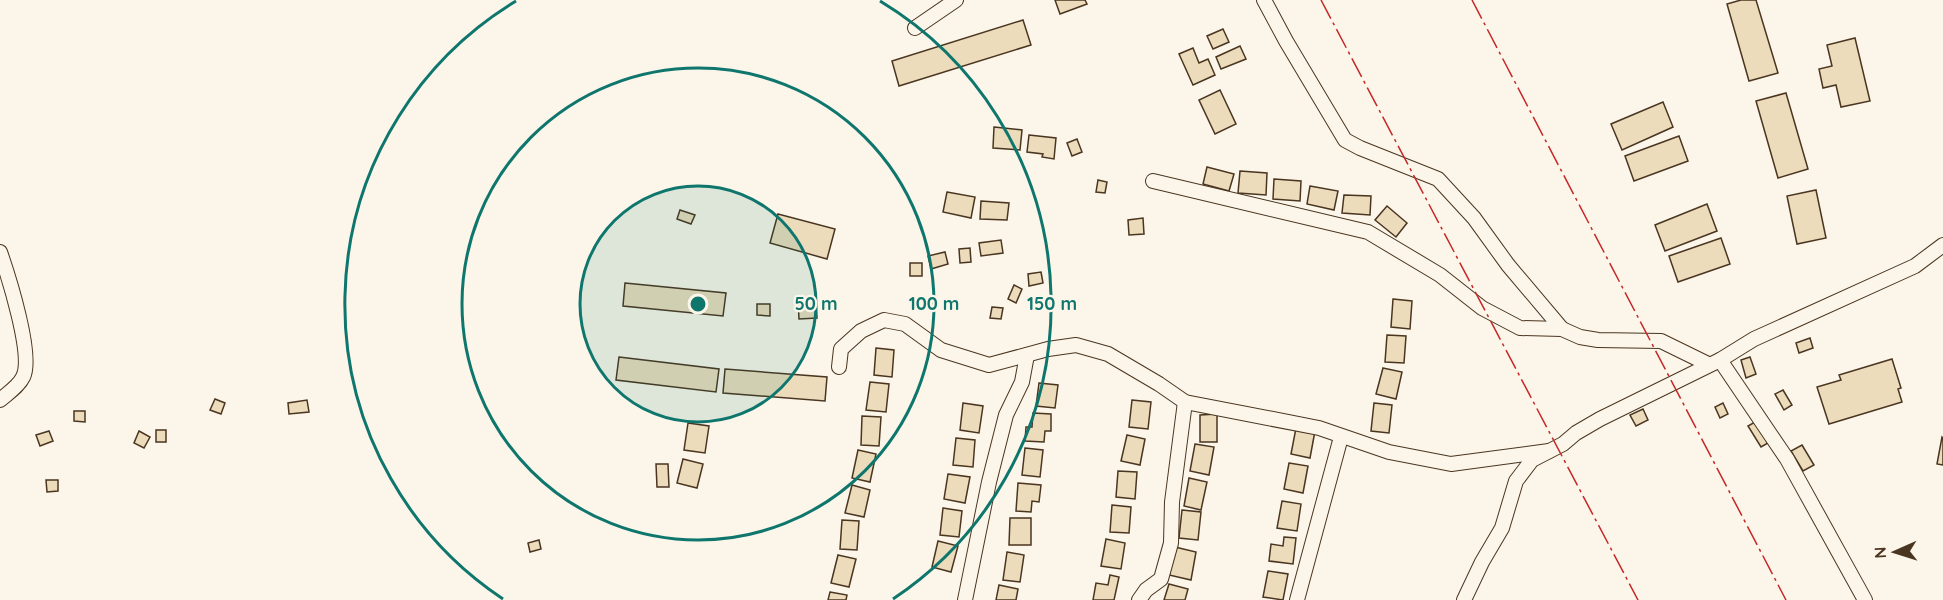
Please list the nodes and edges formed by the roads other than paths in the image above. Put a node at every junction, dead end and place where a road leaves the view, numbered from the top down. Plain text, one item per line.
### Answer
1 (956, 0) edge
2 (1264, 0) edge
3 (915, 28) dead end
4 (1153, 181) dead end
5 (1943, 245) edge
6 (0, 252) edge
7 (1562, 329) junction
8 (1028, 355) junction
9 (1714, 362) junction
10 (839, 367) dead end
11 (0, 400) edge
12 (1185, 402) junction
13 (1341, 437) junction
14 (1549, 452) junction
15 (965, 600) edge
16 (1139, 600) edge
17 (1297, 600) edge
18 (1464, 600) edge
19 (1865, 600) edge

1 - 3 street
2 - 7 street
4 - 7 street
5 - 9 street
6 - 11 street
7 - 9 street
8 - 10 street
8 - 12 street
8 - 15 street
9 - 14 street
9 - 19 street
12 - 13 street
12 - 16 street
13 - 14 street
13 - 17 street
14 - 18 street

